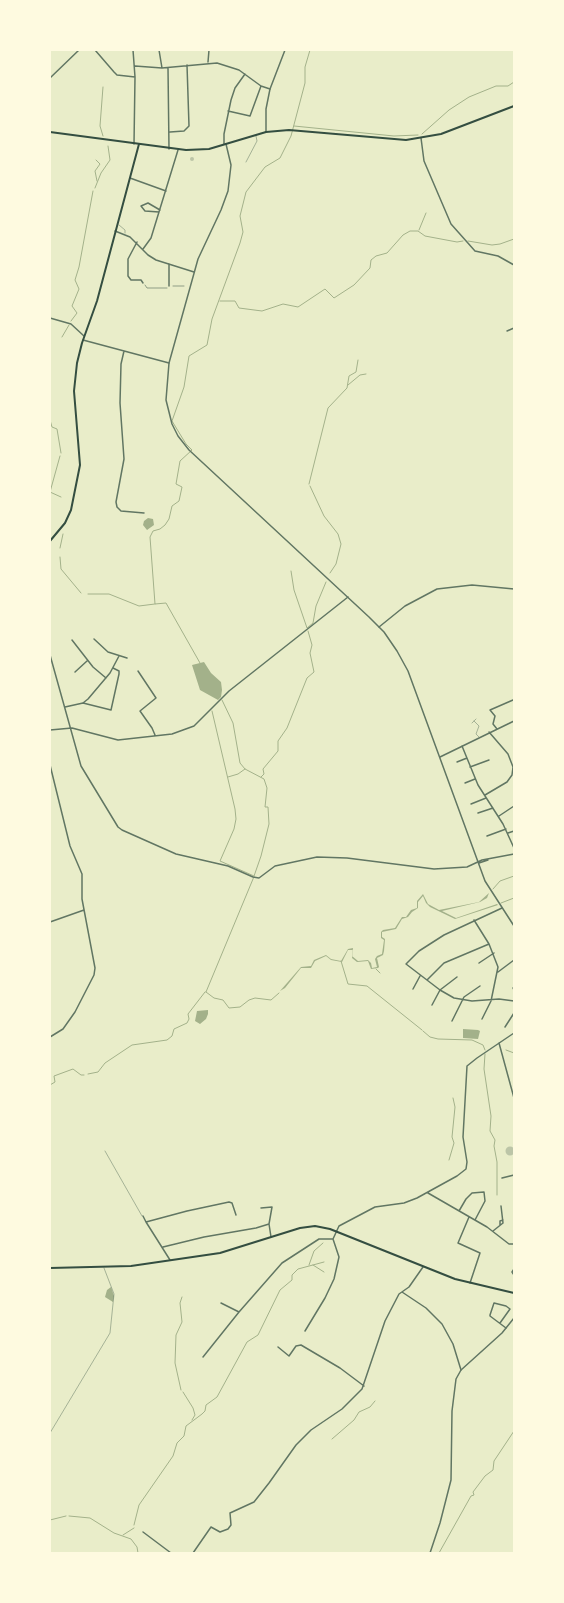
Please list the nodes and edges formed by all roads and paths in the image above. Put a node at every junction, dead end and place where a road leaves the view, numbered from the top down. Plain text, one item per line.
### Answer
1 (79, 50) edge
2 (95, 50) edge
3 (133, 50) edge
4 (159, 50) edge
5 (208, 50) edge
6 (285, 50) edge
7 (208, 63) junction
8 (187, 65) junction
9 (135, 66) junction
10 (162, 68) junction
11 (168, 68) junction
12 (244, 74) junction
13 (135, 77) junction
14 (50, 78) edge
15 (261, 86) junction
16 (270, 89) junction
17 (514, 106) edge
18 (228, 111) junction
19 (50, 132) edge
20 (170, 132) junction
21 (266, 132) junction
22 (256, 135) junction
23 (421, 138) junction
24 (134, 144) junction
25 (138, 144) junction
26 (225, 144) junction
27 (169, 149) junction
28 (178, 150) junction
29 (246, 162) dead end
30 (130, 178) junction
31 (166, 191) junction
32 (160, 211) junction
33 (117, 224) junction
34 (115, 232) junction
35 (125, 234) junction
36 (137, 242) junction
37 (143, 249) junction
38 (169, 264) junction
39 (514, 265) edge
40 (194, 272) junction
41 (143, 283) joint
42 (169, 286) junction
43 (184, 286) dead end
44 (50, 318) edge
45 (514, 328) edge
46 (507, 331) dead end
47 (85, 336) junction
48 (83, 340) junction
49 (124, 351) junction
50 (169, 363) junction
51 (144, 513) dead end
52 (50, 541) edge
53 (514, 589) edge
54 (348, 597) junction
55 (379, 627) junction
56 (94, 639) dead end
57 (72, 640) dead end
58 (50, 655) edge
59 (119, 656) junction
60 (127, 658) dead end
61 (88, 661) junction
62 (113, 668) junction
63 (138, 671) dead end
64 (75, 672) dead end
65 (106, 678) junction
66 (513, 700) dead end
67 (83, 703) junction
68 (65, 707) junction
69 (476, 719) dead end
70 (474, 721) junction
71 (514, 721) edge
72 (472, 723) dead end
73 (72, 728) junction
74 (497, 729) junction
75 (50, 730) edge
76 (489, 732) junction
77 (155, 736) junction
78 (479, 737) junction
79 (462, 746) junction
80 (439, 757) junction
81 (467, 758) junction
82 (489, 760) dead end
83 (457, 762) dead end
84 (50, 765) edge
85 (470, 767) junction
86 (475, 779) junction
87 (465, 783) dead end
88 (484, 796) junction
89 (486, 798) junction
90 (471, 804) dead end
91 (514, 806) edge
92 (493, 808) junction
93 (478, 814) dead end
94 (498, 816) junction
95 (506, 829) junction
96 (514, 831) edge
97 (508, 833) junction
98 (487, 836) dead end
99 (514, 848) edge
100 (514, 854) edge
101 (478, 863) junction
102 (502, 908) junction
103 (84, 910) junction
104 (474, 920) junction
105 (50, 922) edge
106 (514, 926) edge
107 (489, 944) junction
108 (494, 953) junction
109 (514, 960) edge
110 (479, 964) dead end
111 (498, 972) junction
112 (420, 976) junction
113 (457, 977) dead end
114 (426, 980) junction
115 (480, 986) dead end
116 (413, 989) dead end
117 (440, 990) junction
118 (491, 999) junction
119 (463, 1000) junction
120 (514, 1001) edge
121 (432, 1005) dead end
122 (514, 1013) edge
123 (482, 1019) dead end
124 (452, 1020) dead end
125 (505, 1027) dead end
126 (514, 1033) edge
127 (50, 1038) edge
128 (499, 1043) junction
129 (514, 1098) edge
130 (104, 1151) dead end
131 (514, 1175) edge
132 (502, 1178) dead end
133 (427, 1192) junction
134 (501, 1206) dead end
135 (261, 1208) dead end
136 (459, 1211) junction
137 (236, 1215) dead end
138 (143, 1216) joint
139 (469, 1217) junction
140 (475, 1220) junction
141 (146, 1222) junction
142 (270, 1224) junction
143 (493, 1230) junction
144 (337, 1231) junction
145 (271, 1237) junction
146 (333, 1239) junction
147 (514, 1244) edge
148 (163, 1248) junction
149 (170, 1260) junction
150 (104, 1267) junction
151 (423, 1267) junction
152 (50, 1268) edge
153 (514, 1269) edge
154 (514, 1275) edge
155 (470, 1283) junction
156 (402, 1292) junction
157 (514, 1293) edge
158 (221, 1303) dead end
159 (239, 1312) junction
160 (514, 1318) edge
161 (500, 1323) junction
162 (506, 1328) junction
163 (305, 1331) dead end
164 (278, 1347) dead end
165 (203, 1357) dead end
166 (461, 1370) junction
167 (364, 1386) junction
168 (50, 1433) edge
169 (143, 1532) dead end
170 (171, 1553) edge
171 (194, 1553) edge
172 (430, 1553) edge

1 - 14 street
2 - 13 street
3 - 9 street
4 - 10 street
5 - 7 street
6 - 16 street
7 - 8 street
7 - 12 street
8 - 11 street
8 - 20 street
9 - 10 street
9 - 13 street
10 - 11 street
11 - 20 street
12 - 15 street
12 - 18 street
13 - 24 street
15 - 16 street
15 - 18 street
16 - 21 street
17 - 23 main road
18 - 26 street
19 - 24 main road
20 - 27 street
21 - 22 main road
21 - 23 main road
22 - 26 main road
22 - 29 lane
23 - 39 street
24 - 25 main road
25 - 27 main road
25 - 30 main road
26 - 28 main road
26 - 40 street
27 - 28 main road
28 - 31 street
30 - 31 street
30 - 33 main road
31 - 32 street
32 - 32 street
32 - 37 street
33 - 34 main road
33 - 35 lane
34 - 35 street
34 - 47 main road
35 - 36 street
36 - 37 street
36 - 41 street
37 - 38 street
38 - 40 street
38 - 42 street
40 - 50 street
41 - 42 path
42 - 43 path
44 - 47 street
45 - 46 street
47 - 48 main road
48 - 49 street
48 - 52 main road
49 - 50 street
49 - 51 street
50 - 54 street
53 - 55 street
54 - 55 street
54 - 77 street
55 - 80 street
56 - 59 street
57 - 61 street
58 - 68 street
59 - 60 street
59 - 62 street
61 - 64 street
61 - 65 street
62 - 65 street
62 - 67 street
63 - 77 street
65 - 67 street
66 - 74 street
67 - 68 street
68 - 73 street
69 - 70 lane
70 - 72 lane
70 - 78 lane
71 - 74 street
73 - 75 street
73 - 77 street
73 - 101 street
74 - 76 street
76 - 78 street
76 - 88 street
78 - 79 street
79 - 80 street
79 - 81 street
80 - 101 street
81 - 83 street
81 - 85 street
82 - 85 street
84 - 103 street
85 - 86 street
86 - 87 street
86 - 88 street
88 - 89 street
89 - 90 street
89 - 92 street
91 - 94 street
92 - 93 street
92 - 94 street
94 - 95 street
95 - 97 street
95 - 98 street
96 - 97 street
97 - 99 street
100 - 101 street
101 - 102 street
102 - 104 street
102 - 106 street
103 - 105 street
103 - 127 street
104 - 107 street
104 - 112 street
107 - 108 street
107 - 114 street
108 - 110 street
108 - 111 street
109 - 111 street
111 - 118 street
112 - 114 street
112 - 116 street
113 - 117 street
114 - 117 street
115 - 119 street
117 - 119 street
117 - 121 street
118 - 119 street
118 - 120 street
118 - 123 street
119 - 124 street
122 - 125 street
126 - 128 street
128 - 129 street
128 - 133 street
130 - 138 lane
131 - 132 street
133 - 136 street
133 - 144 street
134 - 143 street
135 - 142 street
136 - 139 street
136 - 140 street
137 - 141 street
138 - 141 street
139 - 140 street
139 - 155 street
140 - 143 street
141 - 148 street
142 - 145 street
142 - 148 street
143 - 147 street
144 - 145 main road
144 - 146 street
144 - 151 main road
145 - 149 main road
146 - 159 street
146 - 163 street
148 - 149 street
149 - 150 main road
150 - 152 main road
150 - 168 lane
151 - 155 main road
151 - 156 street
153 - 154 street
155 - 157 main road
156 - 166 street
156 - 167 street
158 - 159 street
159 - 165 street
160 - 162 street
161 - 161 street
161 - 162 street
162 - 166 street
164 - 167 street
166 - 172 street
167 - 171 street
169 - 170 street

